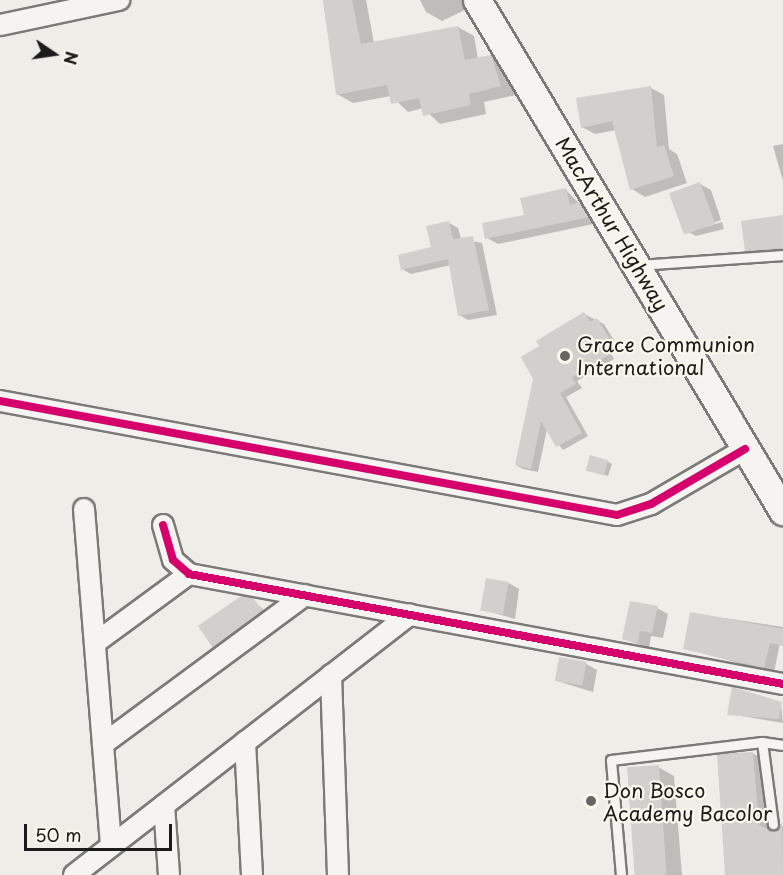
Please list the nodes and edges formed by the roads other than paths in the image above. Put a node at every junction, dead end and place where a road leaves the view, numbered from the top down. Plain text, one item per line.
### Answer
1 (119, 0) edge
2 (477, 0) edge
3 (0, 26) edge
4 (783, 255) edge
5 (637, 265) junction
6 (0, 401) edge
7 (745, 448) junction
8 (84, 509) dead end
9 (783, 512) edge
10 (163, 525) dead end
11 (189, 574) junction
12 (305, 595) junction
13 (410, 614) junction
14 (95, 644) junction
15 (331, 675) junction
16 (783, 684) edge
17 (246, 742) junction
18 (762, 742) junction
19 (103, 744) junction
20 (783, 744) edge
21 (164, 805) junction
22 (773, 824) dead end
23 (111, 846) junction
24 (82, 872) edge
25 (169, 875) edge
26 (252, 875) edge
27 (338, 875) edge
28 (621, 875) edge

1 - 3 street
2 - 5 main road, MacArthur Highway
4 - 5 lane
5 - 7 main road, MacArthur Highway
6 - 7 street
7 - 9 main road, MacArthur Highway
8 - 14 street
10 - 11 street
11 - 12 street
11 - 14 street
12 - 13 street
12 - 19 street
13 - 15 street
13 - 16 street
14 - 19 street
15 - 17 street
15 - 27 street
17 - 21 street
17 - 26 street
18 - 20 lane
18 - 22 lane
18 - 28 lane
19 - 23 street
21 - 23 street
21 - 25 street
23 - 24 street

